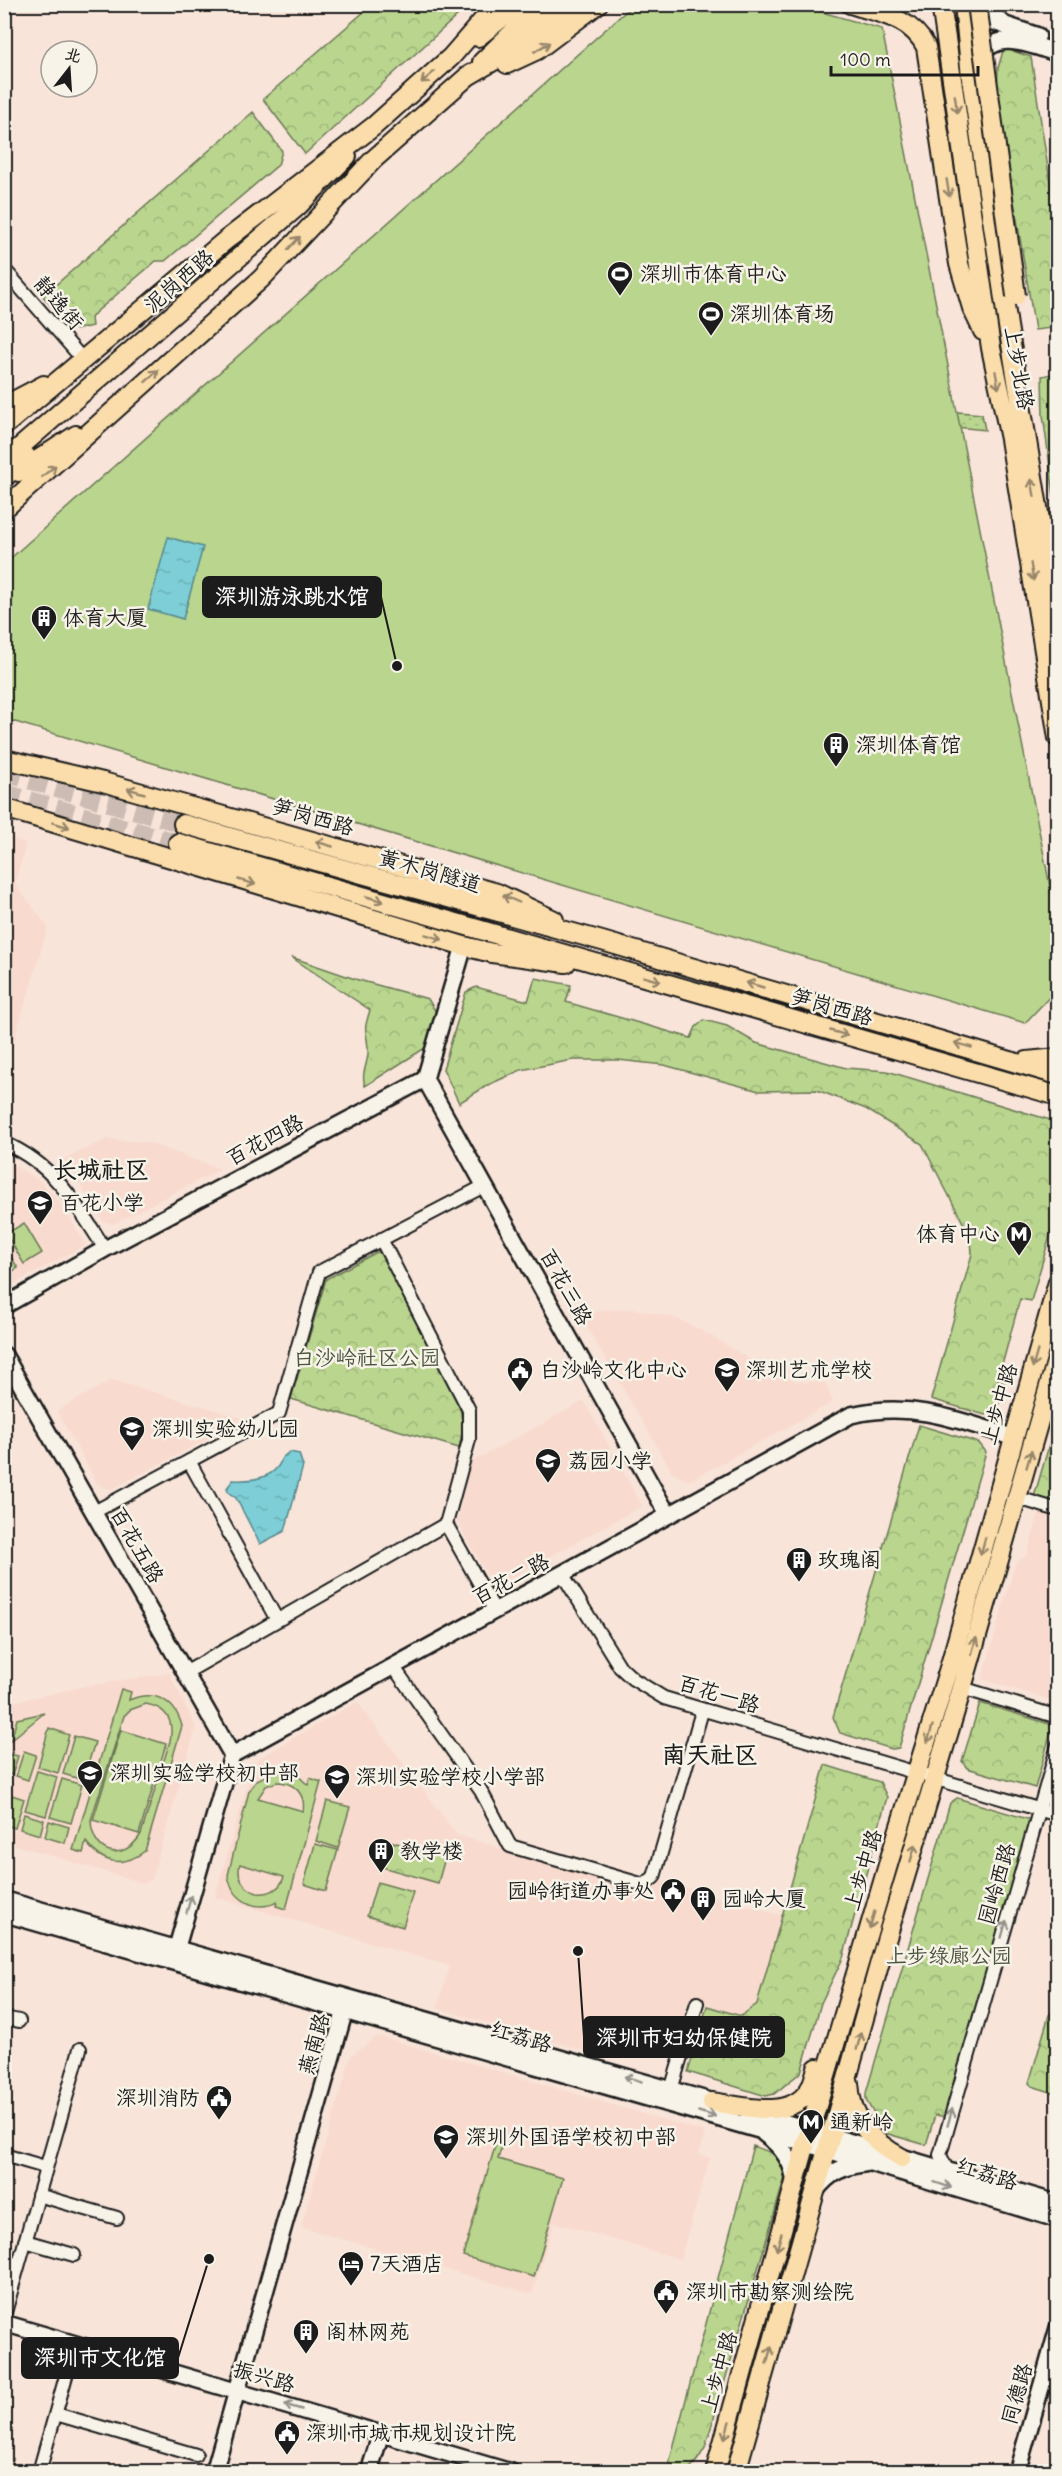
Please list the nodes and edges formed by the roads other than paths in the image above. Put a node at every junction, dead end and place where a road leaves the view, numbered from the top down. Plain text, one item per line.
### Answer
1 (497, 4) edge
2 (519, 4) edge
3 (542, 4) edge
4 (572, 4) edge
5 (598, 4) edge
6 (850, 4) edge
7 (941, 4) edge
8 (977, 4) edge
9 (989, 4) edge
10 (965, 9) edge
11 (1015, 29) junction
12 (1058, 42) edge
13 (1058, 53) edge
14 (451, 57) junction
15 (468, 76) junction
16 (971, 78) junction
17 (374, 126) junction
18 (374, 159) junction
19 (4, 269) edge
20 (991, 348) junction
21 (78, 366) junction
22 (4, 406) edge
23 (108, 415) junction
24 (4, 426) edge
25 (1023, 427) junction
26 (4, 450) edge
27 (4, 461) edge
28 (4, 480) edge
29 (4, 509) edge
30 (1055, 602) edge
31 (1058, 628) edge
32 (1053, 656) edge
33 (1058, 738) edge
34 (4, 759) edge
35 (4, 808) edge
36 (183, 824) tunnel mouth
37 (178, 843) tunnel mouth
38 (491, 912) joint
39 (485, 931) joint
40 (602, 941) junction
41 (464, 946) junction
42 (594, 962) junction
43 (911, 1030) junction
44 (906, 1052) junction
45 (1058, 1058) edge
46 (1019, 1061) junction
47 (1058, 1075) edge
48 (425, 1079) junction
49 (1058, 1097) edge
50 (4, 1143) edge
51 (484, 1186) junction
52 (381, 1239) junction
53 (105, 1249) junction
54 (1058, 1282) edge
55 (4, 1306) edge
56 (4, 1355) edge
57 (1058, 1355) edge
58 (1012, 1437) junction
59 (189, 1461) junction
60 (1018, 1498) junction
61 (1058, 1510) edge
62 (94, 1512) junction
63 (668, 1515) junction
64 (447, 1524) junction
65 (563, 1575) junction
66 (495, 1611) junction
67 (277, 1620) junction
68 (393, 1666) junction
69 (185, 1673) junction
70 (962, 1688) junction
71 (702, 1711) junction
72 (1058, 1717) edge
73 (1058, 1745) edge
74 (232, 1755) junction
75 (934, 1780) junction
76 (1039, 1809) junction
77 (1058, 1815) edge
78 (4, 1900) edge
79 (4, 1913) edge
80 (175, 1955) junction
81 (697, 2003) dead end
82 (351, 2007) junction
83 (847, 2008) junction
84 (4, 2018) edge
85 (19, 2021) dead end
86 (80, 2049) dead end
87 (850, 2072) junction
88 (671, 2090) junction
89 (712, 2102) junction
90 (755, 2128) junction
91 (808, 2137) junction
92 (829, 2143) junction
93 (4, 2155) edge
94 (895, 2162) junction
95 (45, 2167) junction
96 (948, 2172) junction
97 (795, 2185) junction
98 (815, 2192) junction
99 (38, 2195) junction
100 (1058, 2204) edge
101 (117, 2218) dead end
102 (1058, 2219) edge
103 (25, 2241) junction
104 (74, 2255) dead end
105 (4, 2261) edge
106 (18, 2265) junction
107 (4, 2316) edge
108 (4, 2323) edge
109 (1058, 2328) edge
110 (75, 2344) junction
111 (241, 2392) junction
112 (56, 2414) junction
113 (381, 2433) junction
114 (196, 2455) dead end
115 (39, 2472) edge
116 (214, 2472) edge
117 (222, 2472) edge
118 (369, 2472) edge
119 (511, 2472) edge
120 (715, 2472) edge
121 (736, 2472) edge
122 (1017, 2472) edge

1 - 14 main road, 泥岗西路
2 - 14 main road
3 - 15 main road
4 - 15 main road, 泥岗西路
15 -> 5 main road
6 -> 20 main road
7 -> 20 main road, 上步北路
8 - 25 main road, bridge
9 - 11 street
10 - 11 main road
10 - 16 main road, 上步北路
11 - 12 main road
13 - 16 main road
14 -> 17 main road, 泥岗西路
15 - 18 main road, 泥岗西路
16 - 25 main road, 上步北路
17 - 21 main road, 泥岗西路
17 - 27 main road, 泥岗西路
23 -> 18 main road, 泥岗西路
18 - 28 main road, 泥岗西路
19 - 21 street, 静逸街
20 -> 32 main road, 上步北路
21 - 22 main road
21 - 24 main road, 泥岗西路
21 - 26 main road, 泥岗西路
23 - 28 main road, 泥岗西路
29 -> 23 main road, 泥岗西路
30 -> 25 main road, 上步北路
30 - 31 main road, 上步北路
32 - 33 main road, 上步北路
40 -> 34 main road, 笋岗西路
35 -> 41 main road, 笋岗西路
36 - 38 main road, 黄木岗隧道
37 -> 39 main road, 黄木岗隧道
38 - 40 main road, 笋岗西路
39 - 42 main road, 笋岗西路
43 -> 40 main road, 笋岗西路
41 - 42 main road, 笋岗西路
41 - 48 street
42 -> 44 main road, 笋岗西路
43 - 44 main road
46 -> 43 main road, 笋岗西路
44 - 49 main road, 笋岗西路
45 - 46 main road
46 - 47 main road, 笋岗西路
48 - 51 street, 百花三路
48 - 53 street, 百花四路
50 - 53 street
51 - 52 street
51 - 63 street, 百花三路
52 - 59 street
52 - 64 street
53 - 55 street, 百花四路
54 -> 58 main road, 上步中路
56 - 62 street, 百花五路
60 -> 57 main road, 上步中路
58 - 63 street, 百花二路
58 -> 75 main road, 上步中路
59 - 62 street
59 - 67 street
60 - 61 street
70 -> 60 main road, 上步中路
62 - 69 street, 百花五路
63 - 65 street, 百花二路
64 - 66 street
64 - 67 street
65 - 66 street, 百花二路
65 - 71 street, 百花一路
66 - 68 street, 百花二路
67 - 69 street
68 - 71 street
68 - 74 street, 百花二路
69 - 74 street, 百花五路
70 - 72 street
70 - 75 main road, 上步中路
71 - 75 street, 百花一路
73 - 76 street, 园岭西路
80 -> 74 street
75 - 76 street, 百花一路
75 -> 83 main road, 上步中路
87 -> 75 main road, 上步中路
76 - 77 street, 百花一路
96 -> 76 street, 园岭西路
78 - 80 main road, 红荔路
79 - 80 main road, 红荔路
80 - 82 main road, 红荔路
81 - 88 street
88 -> 82 main road, 红荔路
82 -> 90 main road, 红荔路
82 - 111 street, 燕南路
83 - 89 main road
83 - 91 main road, 上步中路
84 - 85 street
86 - 95 street
87 - 92 main road, 上步中路
87 - 94 main road
88 - 89 main road, 红荔路
89 - 91 main road, 红荔路
90 - 91 main road, 红荔路
90 - 97 main road
91 - 92 main road, 红荔路
91 - 97 main road, 上步中路
92 - 94 main road, 红荔路
92 - 98 main road, 上步中路
93 - 95 street
94 - 96 main road, 红荔路
94 - 98 main road
94 -> 102 main road, 红荔路
95 - 99 street
96 - 100 main road, 红荔路
97 -> 120 main road, 上步中路
121 -> 98 main road, 上步中路
99 - 101 street
99 - 103 street
103 - 104 street
103 - 106 street
105 - 106 street
106 - 107 street
108 - 110 street, 振兴路
109 - 122 street, 同德路
110 - 111 street, 振兴路
110 - 112 street
113 -> 111 street, 振兴路
111 - 116 street, 燕南路
111 - 117 street, 燕南路
112 - 114 street
112 - 115 street
113 - 118 street
113 - 119 street, 振兴路

